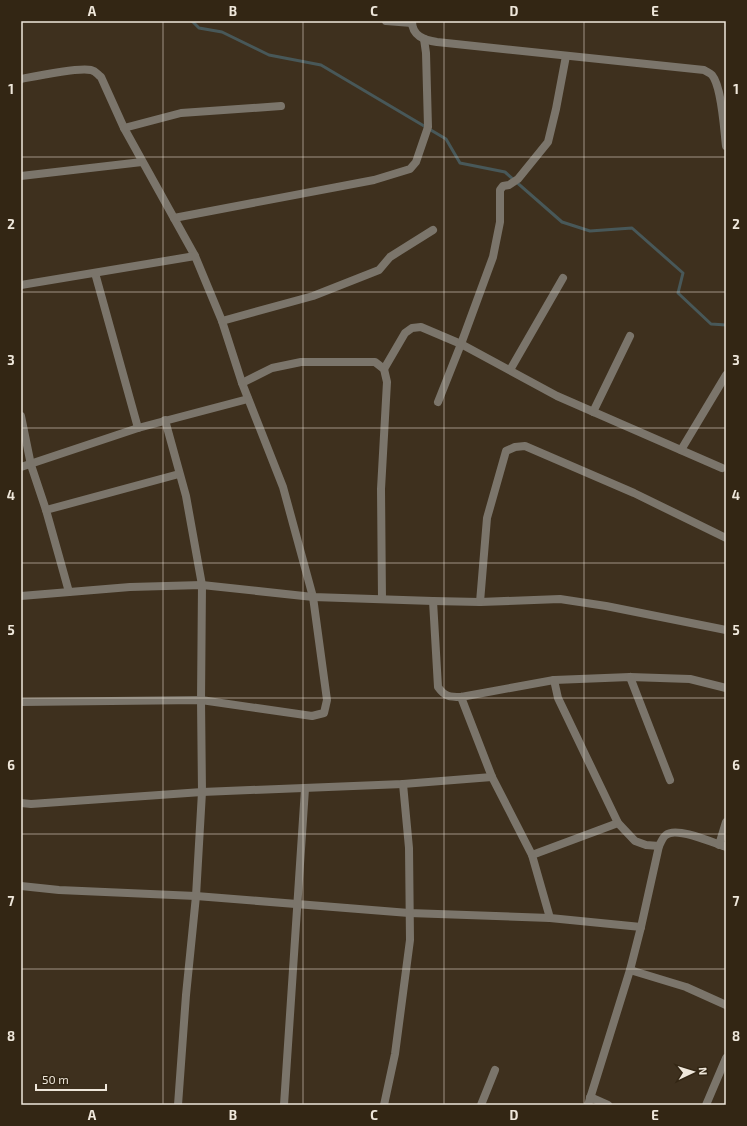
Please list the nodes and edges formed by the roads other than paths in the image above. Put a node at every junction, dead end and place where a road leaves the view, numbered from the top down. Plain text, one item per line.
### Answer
1 (386, 21) edge
2 (412, 22) edge
3 (424, 40) junction
4 (566, 56) junction
5 (21, 79) edge
6 (723, 103) edge
7 (281, 106) dead end
8 (124, 128) junction
9 (726, 146) edge
10 (142, 162) junction
11 (21, 176) edge
12 (174, 218) junction
13 (432, 230) dead end
14 (195, 256) junction
15 (95, 274) junction
16 (563, 278) dead end
17 (21, 285) edge
18 (222, 321) junction
19 (630, 336) dead end
20 (461, 344) junction
21 (384, 369) junction
22 (510, 370) junction
23 (726, 375) edge
24 (242, 383) junction
25 (248, 399) junction
26 (438, 402) dead end
27 (593, 412) junction
28 (21, 416) edge
29 (165, 420) junction
30 (138, 428) junction
31 (681, 450) junction
32 (30, 465) junction
33 (21, 467) edge
34 (722, 468) dead end
35 (179, 474) junction
36 (46, 510) junction
37 (726, 538) edge
38 (202, 585) junction
39 (69, 592) junction
40 (21, 596) edge
41 (313, 597) junction
42 (382, 599) junction
43 (433, 602) junction
44 (480, 602) junction
45 (726, 630) edge
46 (630, 677) junction
47 (554, 680) junction
48 (726, 688) edge
49 (462, 697) junction
50 (201, 700) junction
51 (21, 702) edge
52 (492, 777) junction
53 (670, 780) dead end
54 (403, 784) junction
55 (305, 789) junction
56 (202, 792) junction
57 (21, 803) edge
58 (726, 822) edge
59 (618, 823) junction
60 (660, 846) junction
61 (722, 846) edge
62 (532, 855) junction
63 (21, 886) edge
64 (196, 896) junction
65 (298, 905) junction
66 (409, 913) junction
67 (550, 918) junction
68 (641, 927) junction
69 (630, 970) junction
70 (726, 1005) edge
71 (726, 1058) edge
72 (495, 1070) dead end
73 (589, 1101) edge
74 (178, 1105) edge
75 (284, 1105) edge
76 (384, 1105) edge
77 (481, 1105) edge
78 (608, 1105) edge
79 (706, 1105) edge

1 - 2 street
2 - 3 street
3 - 4 street
3 - 12 street
4 - 6 street
4 - 20 street
5 - 8 street
6 - 9 street
7 - 8 street
8 - 10 street
10 - 11 street
10 - 12 street
12 - 14 street
13 - 18 street
14 - 15 street
14 - 18 street
15 - 17 street
15 - 30 street
16 - 22 street
18 - 24 street
19 - 27 street
20 - 21 street
20 - 22 street
20 - 26 street
21 - 24 street
21 - 42 street
22 - 27 street
23 - 31 street
24 - 25 street
25 - 29 street
25 - 41 street
27 - 31 street
28 - 32 street
29 - 30 street
29 - 35 street
30 - 32 street
31 - 34 street
32 - 33 street
32 - 36 street
35 - 36 street
35 - 38 street
36 - 39 street
37 - 44 street
38 - 39 street
38 - 41 street
38 - 50 street
39 - 40 street
41 - 42 street
41 - 50 street
42 - 43 street
43 - 44 street
43 - 49 street
44 - 45 street
46 - 47 street
46 - 48 street
46 - 53 street
47 - 49 street
47 - 59 street
49 - 52 street
50 - 51 street
50 - 56 street
52 - 54 street
52 - 62 street
54 - 55 street
54 - 66 street
55 - 56 street
55 - 65 street
56 - 57 street
56 - 64 street
58 - 61 street
59 - 60 street
59 - 62 street
60 - 61 street
60 - 68 street
62 - 67 street
63 - 64 street
64 - 65 street
64 - 74 street
65 - 66 street
65 - 75 street
66 - 67 street
66 - 76 street
67 - 68 street
68 - 69 street
69 - 70 street
69 - 73 street
71 - 79 street
72 - 77 street
73 - 78 street

